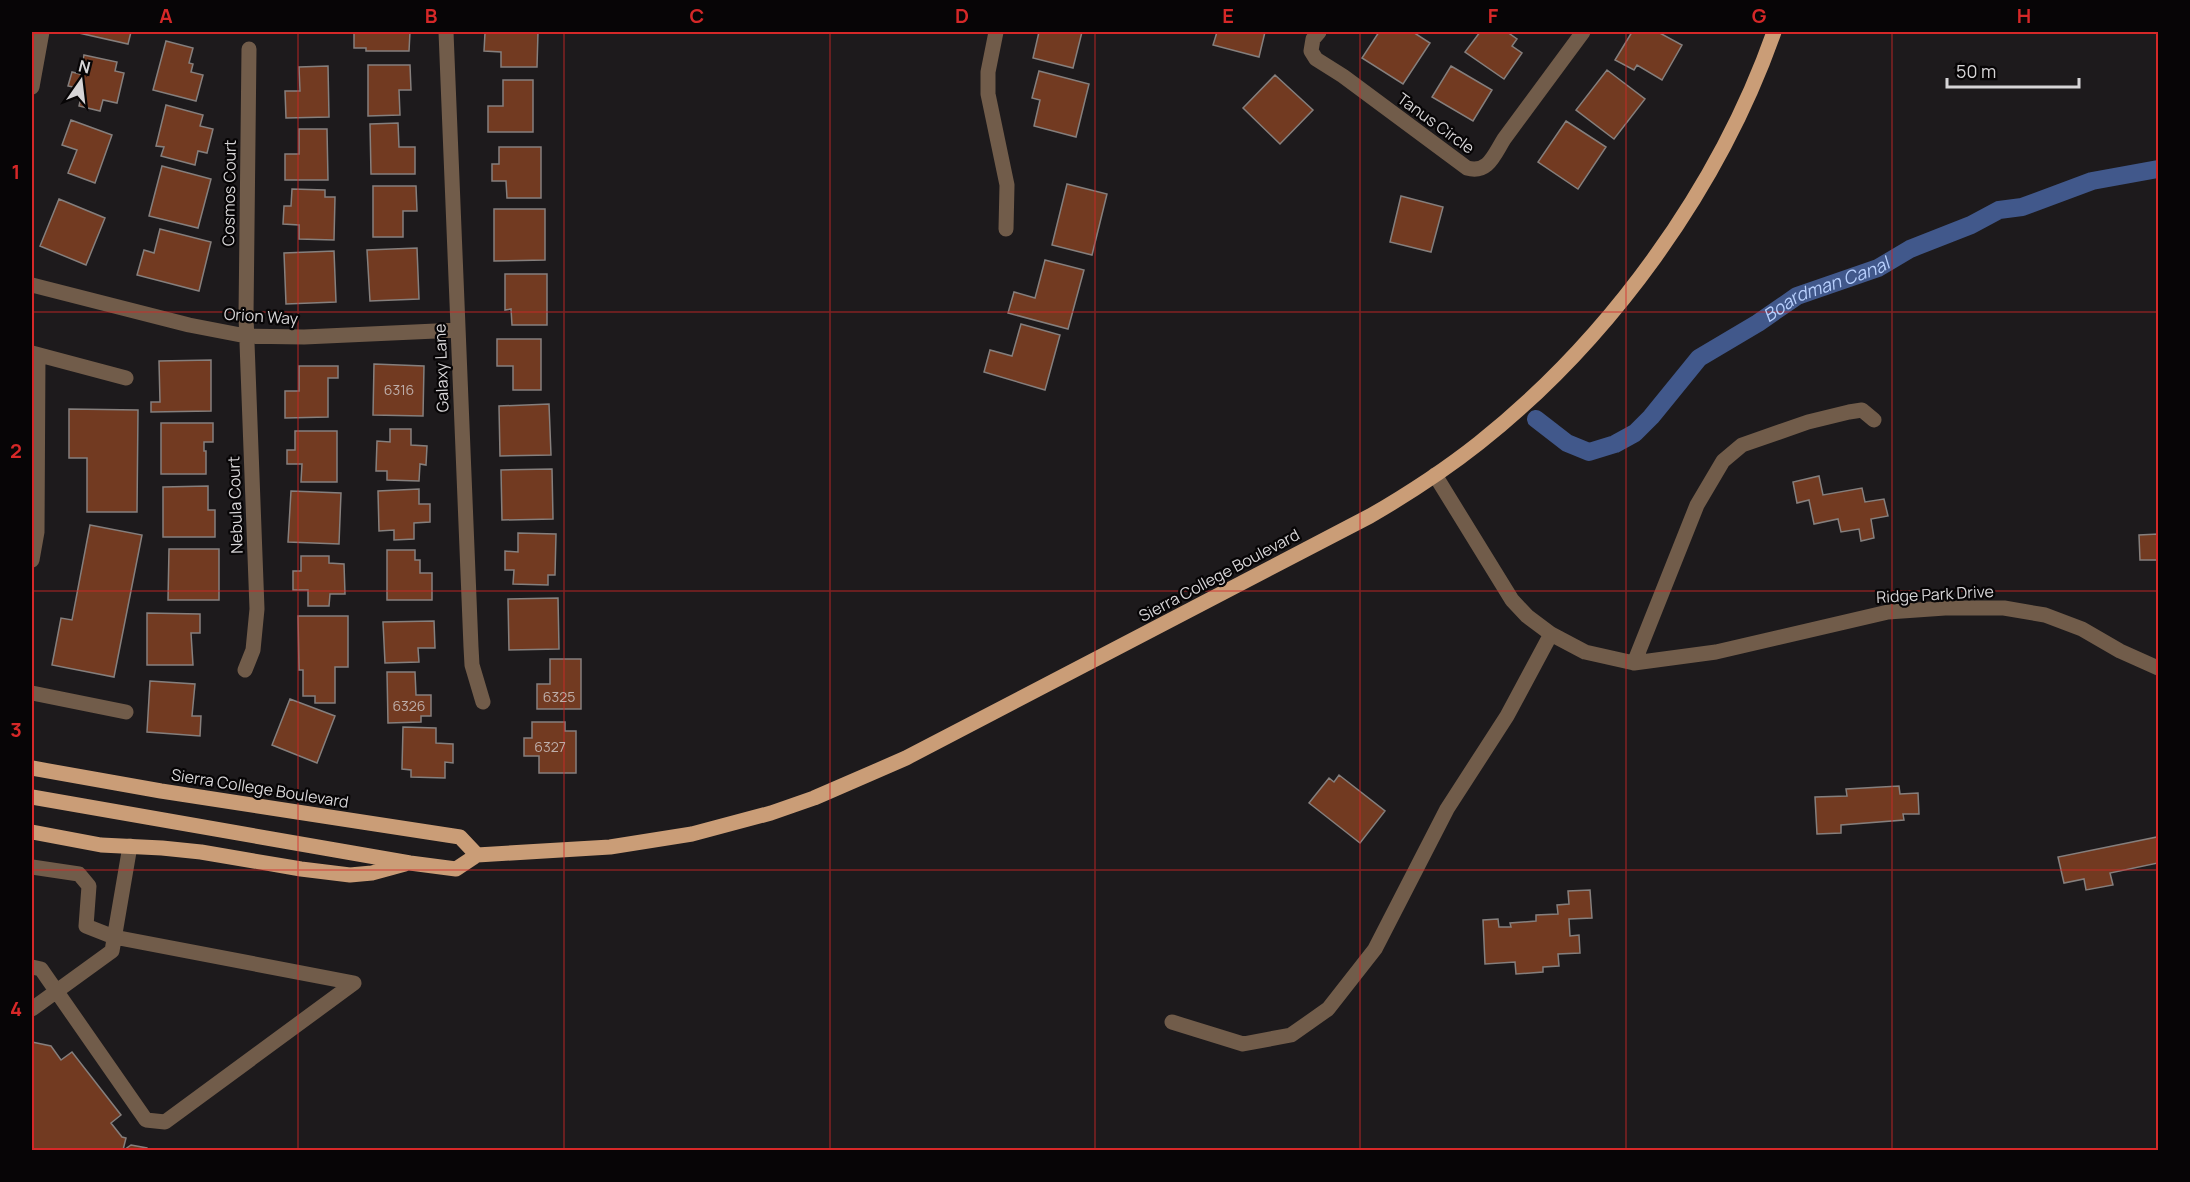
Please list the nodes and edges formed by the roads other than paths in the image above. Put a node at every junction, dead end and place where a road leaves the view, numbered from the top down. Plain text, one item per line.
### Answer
1 (42, 32) edge
2 (446, 32) edge
3 (996, 32) edge
4 (1319, 32) edge
5 (1583, 32) edge
6 (1774, 32) edge
7 (249, 49) dead end
8 (32, 87) edge
9 (1006, 229) dead end
10 (32, 285) edge
11 (458, 330) junction
12 (246, 336) junction
13 (34, 354) edge
14 (126, 378) dead end
15 (1874, 420) dead end
16 (1435, 475) junction
17 (34, 531) edge
18 (32, 560) edge
19 (1551, 634) junction
20 (1634, 663) junction
21 (2158, 668) edge
22 (245, 670) dead end
23 (32, 693) edge
24 (483, 702) dead end
25 (126, 712) dead end
26 (32, 768) edge
27 (32, 796) edge
28 (32, 832) edge
29 (130, 846) junction
30 (477, 855) junction
31 (410, 863) junction
32 (32, 867) edge
33 (114, 937) junction
34 (32, 967) edge
35 (56, 992) junction
36 (32, 1009) edge
37 (1172, 1022) dead end

1 - 8 street
2 - 11 street, Galaxy Lane
3 - 9 street
4 - 5 street, Tanus Circle
6 - 16 main road, Sierra College Boulevard
7 - 12 street, Cosmos Court
10 - 12 street, Orion Way
11 - 12 street, Orion Way
11 - 24 street, Galaxy Lane
12 - 22 street, Nebula Court
13 - 14 street
13 - 17 street
15 - 20 street
16 - 19 street, Ridge Park Drive
16 - 30 main road, Sierra College Boulevard
17 - 18 street
19 - 20 street, Ridge Park Drive
19 - 37 street
20 - 21 street, Ridge Park Drive
23 - 25 street
26 - 30 main road, Sierra College Boulevard
27 - 31 main road, Sierra College Boulevard
28 - 29 main road
29 - 31 main road
29 - 33 street
30 - 31 main road, Sierra College Boulevard
32 - 33 street
33 - 35 street
33 - 35 street
34 - 35 street
35 - 36 street

